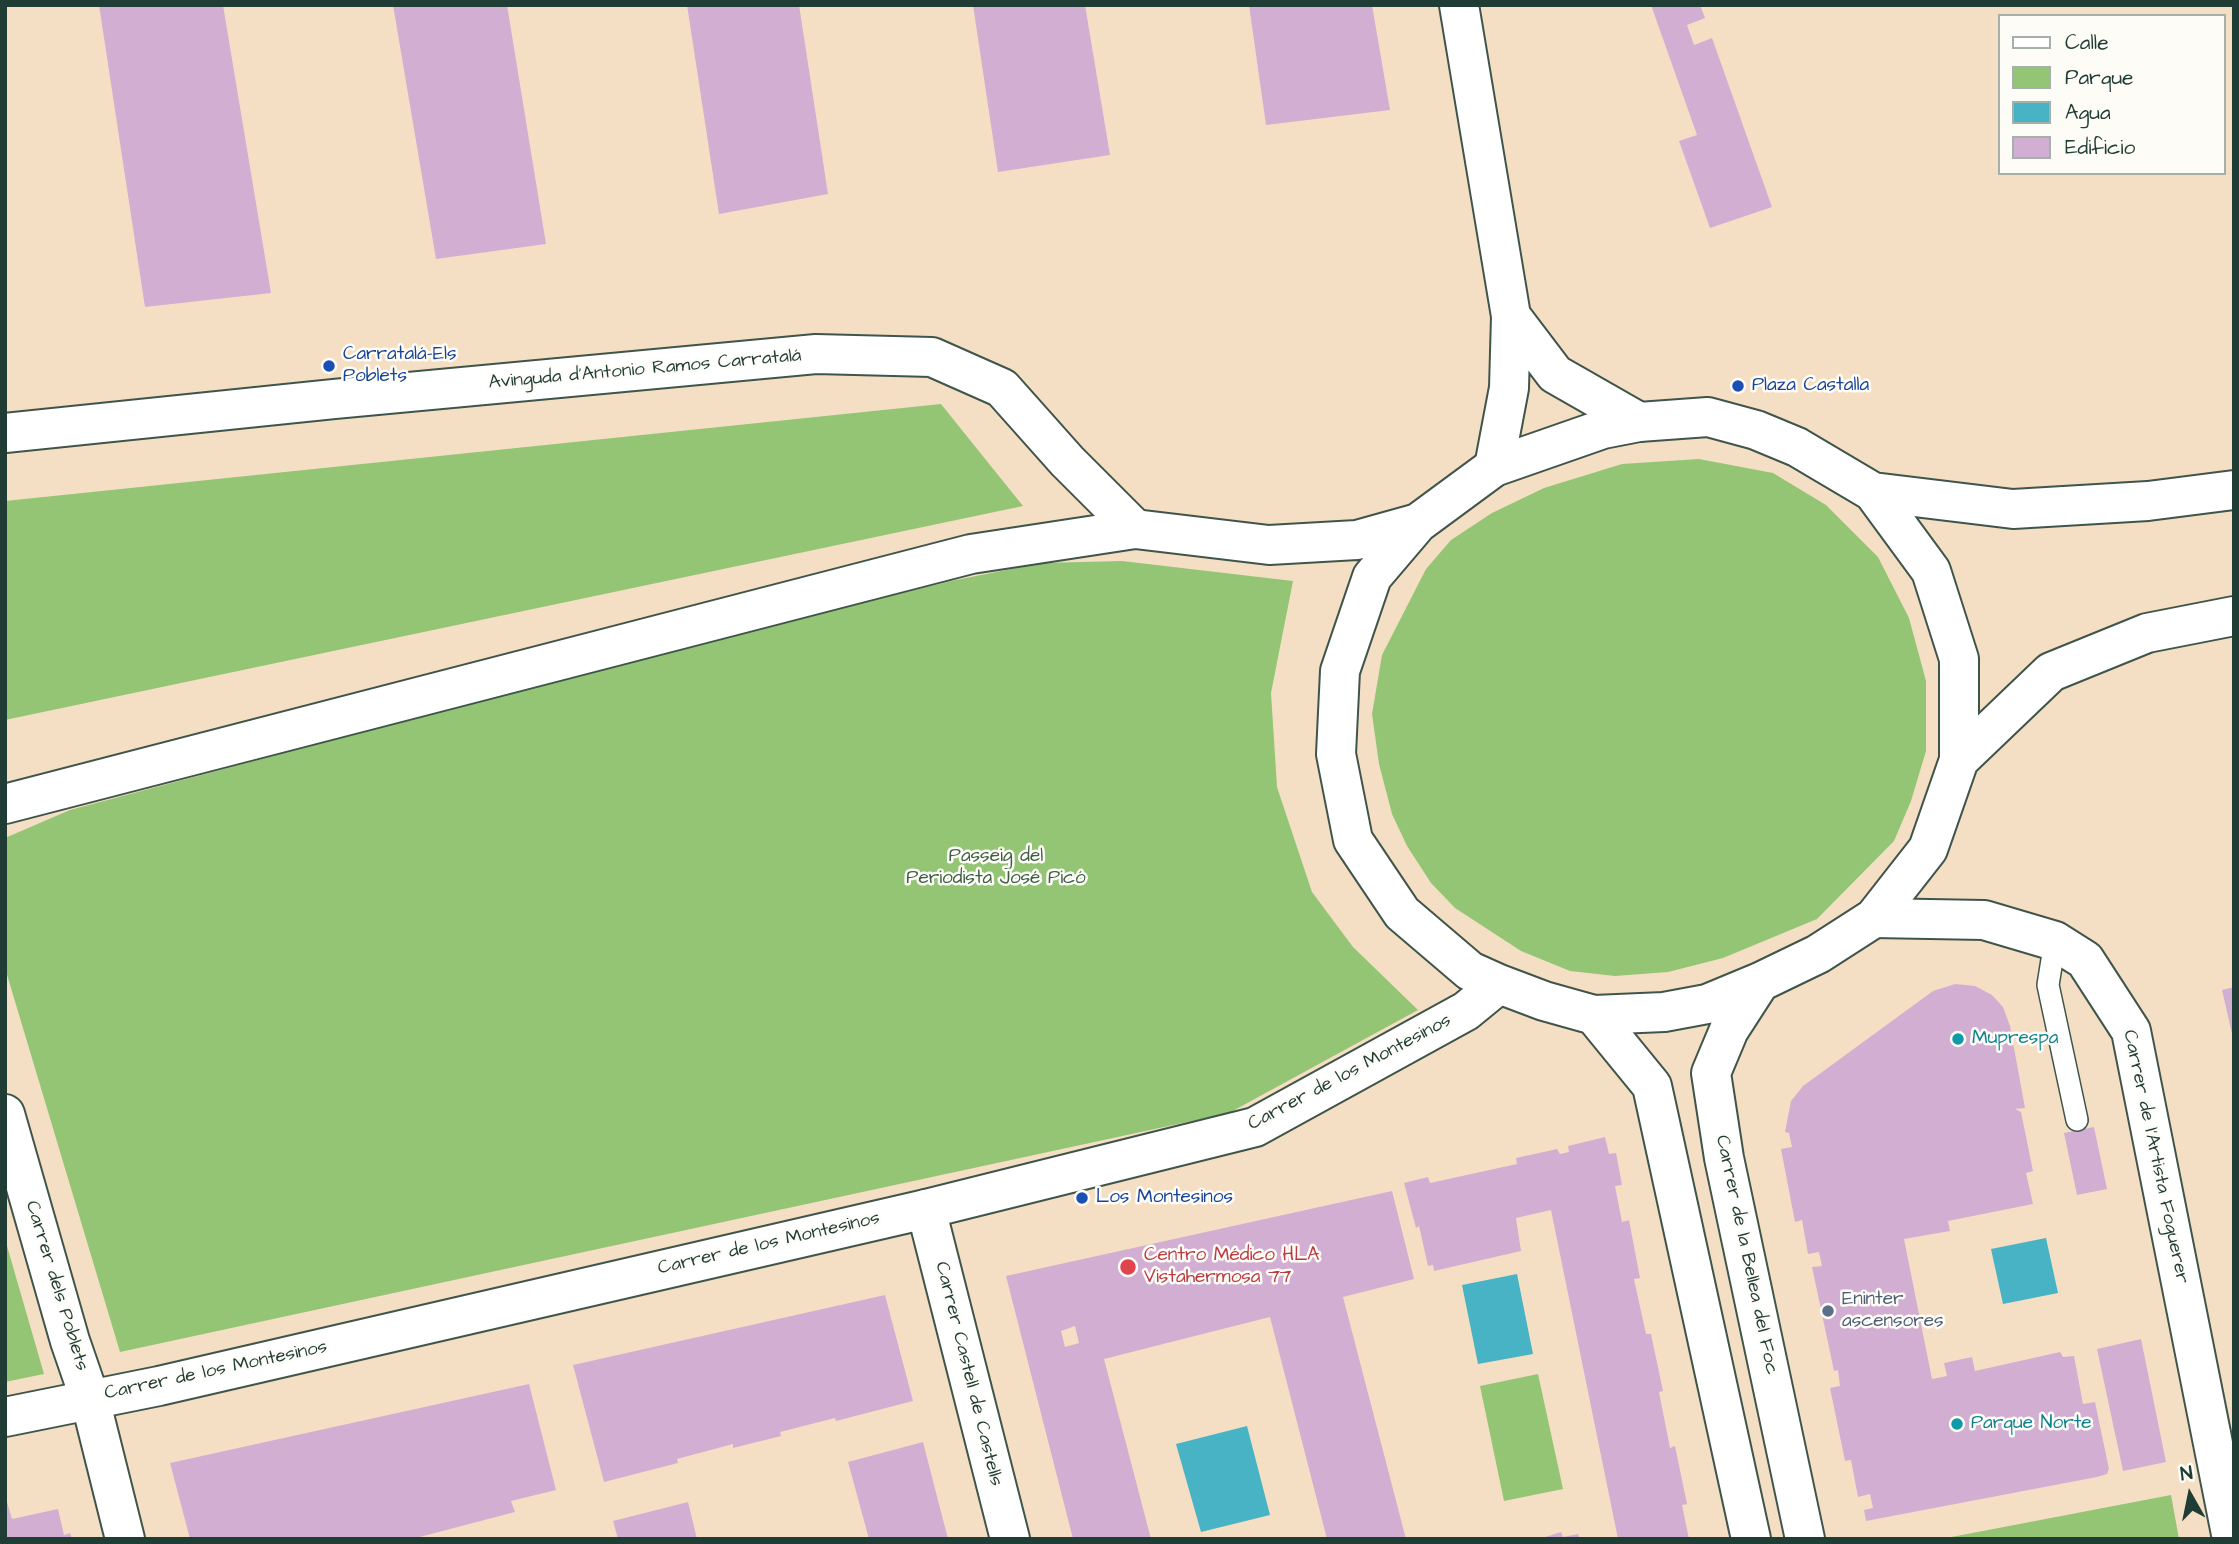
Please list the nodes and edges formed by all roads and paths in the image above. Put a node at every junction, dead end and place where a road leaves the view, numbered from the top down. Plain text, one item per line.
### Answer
1 (1459, 5) edge
2 (1511, 316) junction
3 (1639, 422) junction
4 (5, 433) edge
5 (1494, 467) junction
6 (2234, 490) edge
7 (1873, 492) junction
8 (1418, 523) junction
9 (1135, 529) junction
10 (2234, 616) edge
11 (1959, 760) junction
12 (5, 804) edge
13 (1874, 918) junction
14 (2055, 941) junction
15 (1760, 982) junction
16 (1499, 984) junction
17 (1594, 1014) junction
18 (5, 1114) edge
19 (2077, 1120) dead end
20 (926, 1209) junction
21 (90, 1399) junction
22 (2220, 1404) edge
23 (5, 1417) edge
24 (125, 1539) edge
25 (1010, 1539) edge
26 (1751, 1539) edge
27 (1805, 1539) edge
28 (2232, 1539) edge

1 - 2 main road
2 - 3 main road
2 - 5 main road
3 - 5 main road
3 - 7 main road
4 - 9 main road, Avinguda d'Antonio Ramos Carratalá
5 - 8 main road
6 - 7 main road
7 - 11 main road
8 - 9 main road
8 - 16 main road
9 - 12 main road
10 - 11 main road
11 - 13 main road
13 - 14 main road, Carrer de l'Artista Foguerer
13 - 15 main road
14 - 19 lane
14 - 22 main road, Carrer de l'Artista Foguerer
15 - 17 main road
15 - 27 main road, Carrer de la Bellea del Foc
16 - 17 main road
16 - 20 main road, Carrer de los Montesinos
17 - 26 main road
18 - 21 main road, Carrer dels Poblets
20 - 21 main road, Carrer de los Montesinos
20 - 25 main road, Carrer Castell de Castells
21 - 23 main road, Carrer de los Montesinos
21 - 24 main road, Carrer dels Poblets
22 - 28 main road, Carrer de l'Artista Foguerer

